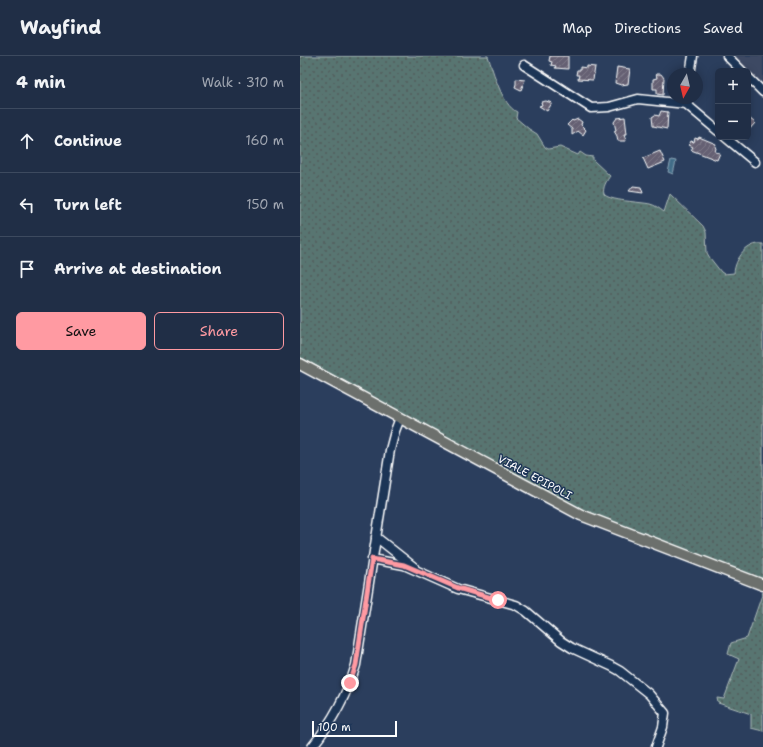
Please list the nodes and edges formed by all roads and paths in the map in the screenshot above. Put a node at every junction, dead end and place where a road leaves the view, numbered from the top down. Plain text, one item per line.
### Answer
1 (693, 56) edge
2 (727, 56) edge
3 (524, 65) dead end
4 (691, 68) edge
5 (739, 68) edge
6 (751, 80) edge
7 (763, 92) edge
8 (667, 100) edge
9 (690, 104) edge
10 (715, 128) edge
11 (729, 140) edge
12 (755, 162) dead end
13 (302, 365) edge
14 (400, 418) junction
15 (376, 537) junction
16 (372, 559) junction
17 (419, 571) junction
18 (763, 585) edge
19 (312, 747) edge
20 (656, 747) edge

1 - 4 street
2 - 5 street
3 - 8 street
6 - 7 street
9 - 10 street
11 - 12 street
13 - 14 main road, VIALE EPIPOLI
14 - 15 street
14 - 18 main road, VIALE EPIPOLI
15 - 16 street
15 - 17 street
16 - 17 street
16 - 19 street
17 - 20 street

